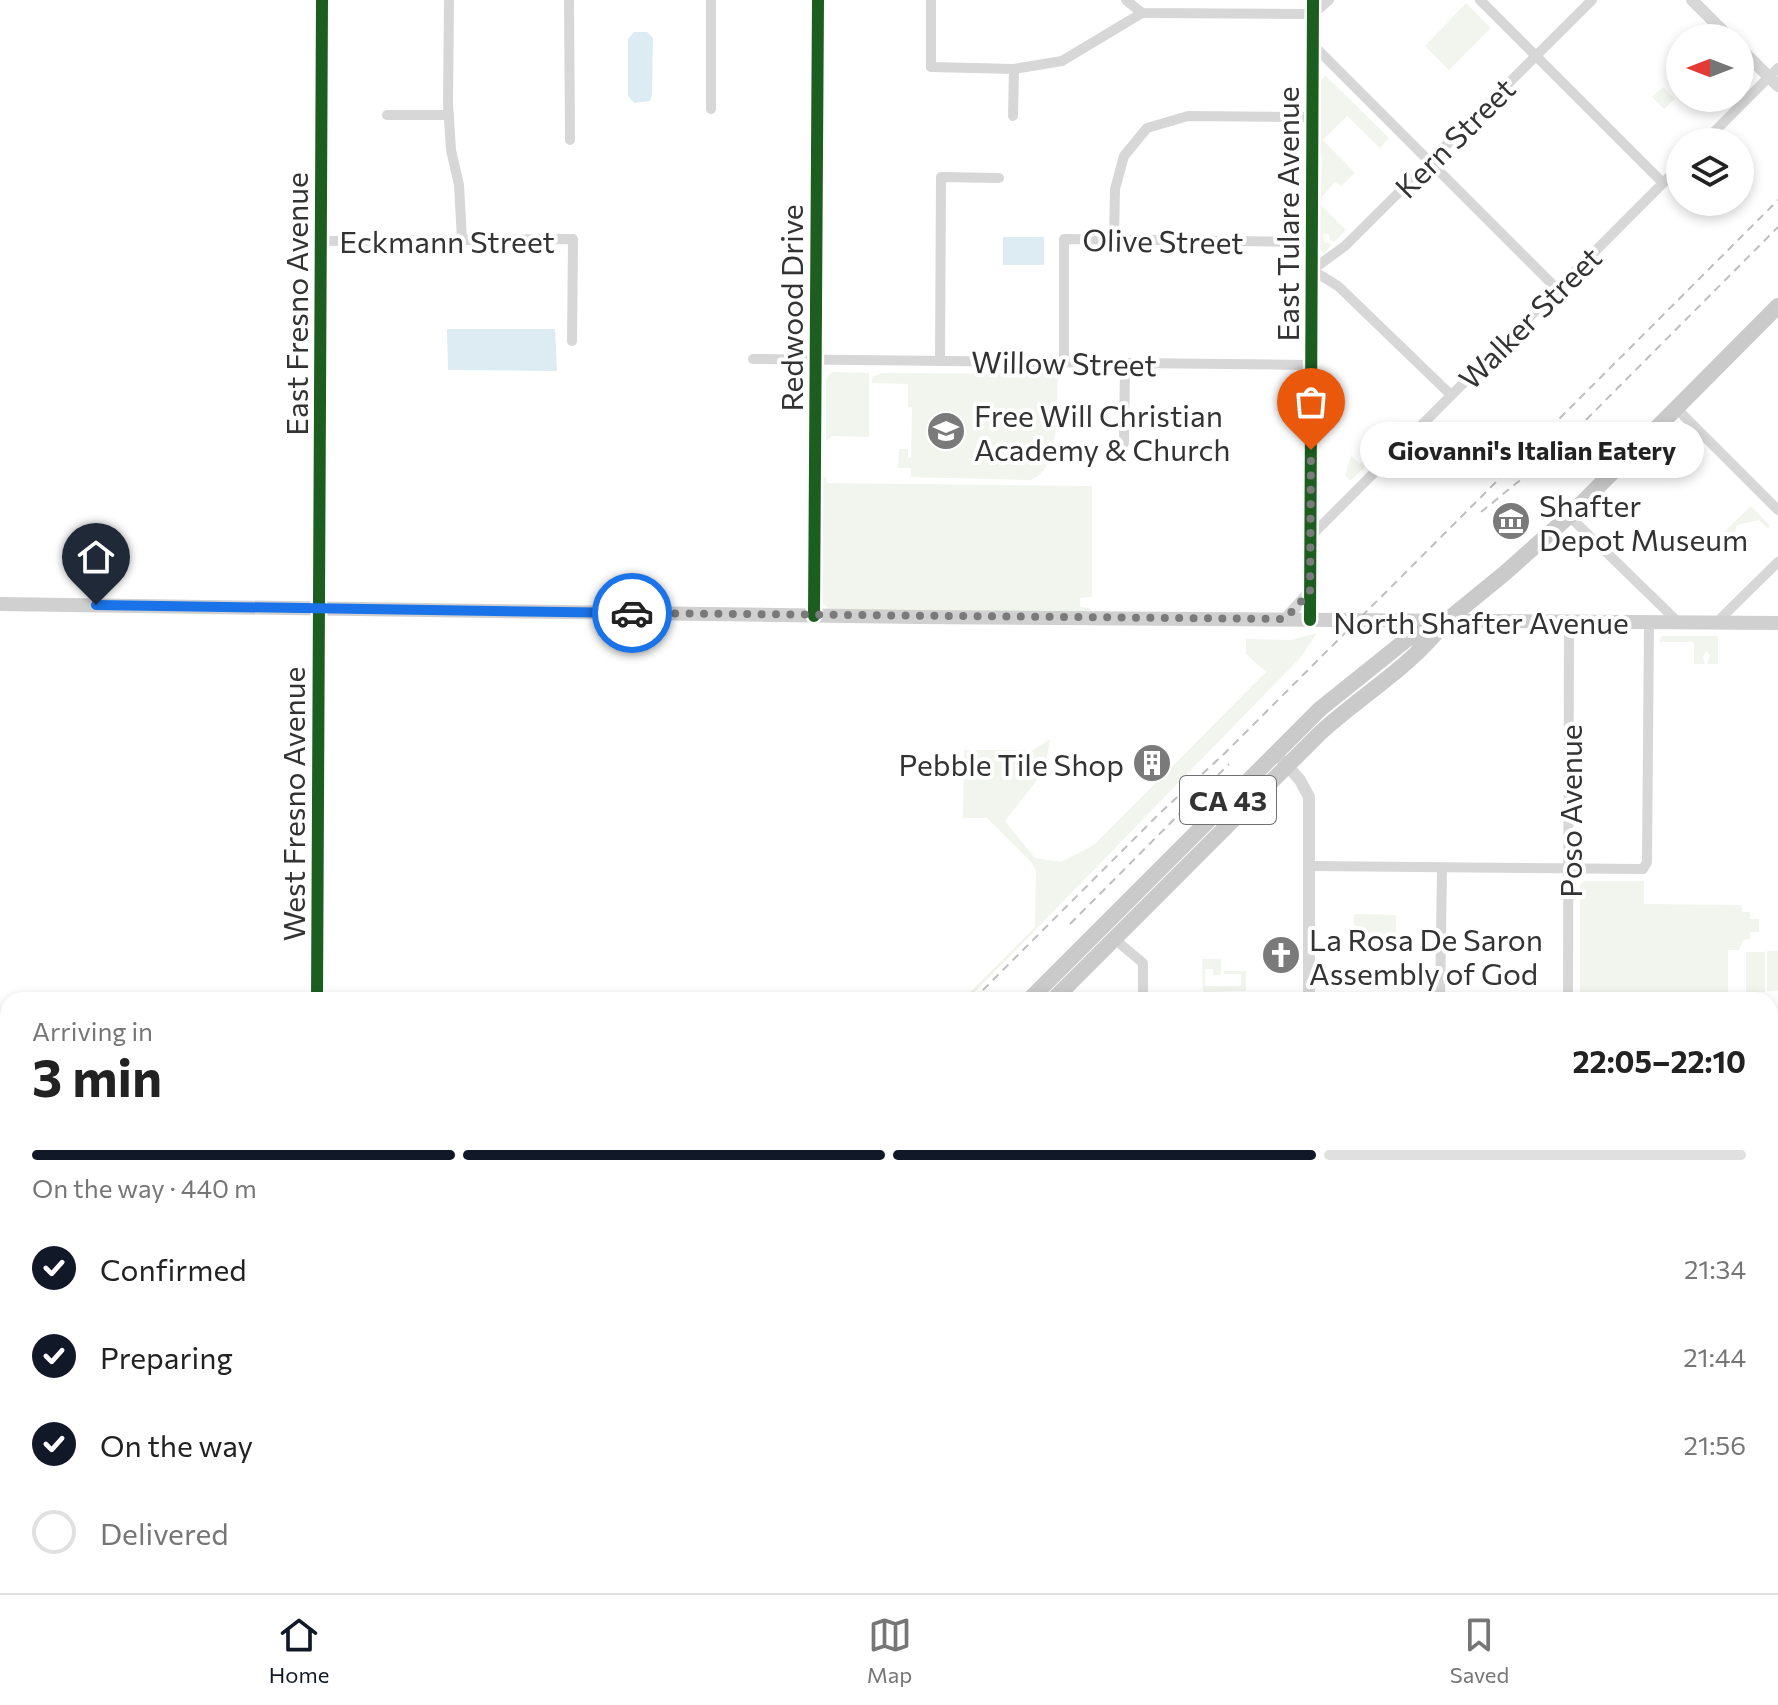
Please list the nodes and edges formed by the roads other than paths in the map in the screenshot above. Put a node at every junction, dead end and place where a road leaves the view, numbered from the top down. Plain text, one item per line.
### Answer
1 (322, 0) edge
2 (449, 0) edge
3 (569, 0) edge
4 (711, 0) edge
5 (818, 0) edge
6 (931, 0) edge
7 (1126, 0) edge
8 (1202, 0) edge
9 (1313, 0) edge
10 (1329, 0) edge
11 (1480, 0) edge
12 (1592, 0) edge
13 (1692, 0) edge
14 (1142, 13) junction
15 (1202, 13) junction
16 (1313, 14) junction
17 (1716, 24) edge
18 (1313, 45) junction
19 (1536, 56) junction
20 (1754, 60) edge
21 (1014, 69) junction
22 (1775, 77) edge
23 (711, 109) dead end
24 (387, 115) dead end
25 (449, 115) junction
26 (1013, 116) dead end
27 (1312, 117) junction
28 (1719, 128) edge
29 (570, 140) dead end
30 (1430, 162) junction
31 (999, 178) dead end
32 (1666, 180) edge
33 (1663, 183) junction
34 (1114, 239) junction
35 (462, 240) junction
36 (321, 241) junction
37 (1311, 242) junction
38 (1312, 270) junction
39 (1557, 289) junction
40 (1778, 306) edge
41 (572, 341) dead end
42 (753, 359) dead end
43 (816, 360) junction
44 (940, 361) junction
45 (1064, 362) junction
46 (1125, 363) junction
47 (1311, 365) junction
48 (1451, 395) junction
49 (1676, 408) junction
50 (1124, 443) dead end
51 (1778, 510) edge
52 (1569, 516) junction
53 (1311, 536) junction
54 (1778, 562) edge
55 (1310, 592) junction
56 (0, 604) edge
57 (320, 609) junction
58 (814, 616) junction
59 (1285, 619) junction
60 (1310, 620) junction
61 (1569, 621) junction
62 (1445, 622) junction
63 (1649, 622) junction
64 (1678, 622) junction
65 (1717, 622) junction
66 (1778, 623) edge
67 (1275, 753) junction
68 (1287, 766) junction
69 (1309, 866) junction
70 (1442, 868) junction
71 (1568, 869) junction
72 (1102, 926) junction
73 (1114, 939) junction
74 (317, 992) edge
75 (1037, 992) edge
76 (1061, 992) edge
77 (1143, 992) edge
78 (1309, 992) edge
79 (1440, 992) edge
80 (1568, 992) edge

1 - 36 street, East Fresno Avenue
2 - 25 street
3 - 29 street
4 - 23 street
5 - 43 street, Redwood Drive
6 - 21 street
7 - 14 street
8 - 15 street
9 - 16 street, East Tulare Avenue
10 - 16 street
11 - 19 street
12 - 19 street, Kern Street
13 - 17 street
14 - 15 street
14 - 21 street
15 - 16 street
16 - 18 street, East Tulare Avenue
18 - 27 street, East Tulare Avenue
18 - 30 street
19 - 30 street, Kern Street
19 - 33 street
20 - 22 street
21 - 26 street
22 - 28 street
24 - 25 street
25 - 35 street
27 - 34 street
27 - 37 street, East Tulare Avenue
30 - 38 street, Kern Street
30 - 39 street
31 - 44 street
32 - 33 street, Walker Street
33 - 39 street, Walker Street
34 - 37 street, Olive Street
34 - 45 street, Olive Street
35 - 36 street, Eckmann Street
35 - 41 street, Eckmann Street
36 - 57 street, East Fresno Avenue
37 - 38 street, East Tulare Avenue
38 - 47 street, East Tulare Avenue
38 - 48 street
39 - 48 street, Walker Street
40 - 49 main road, CA 43
42 - 43 street, Willow Street
43 - 44 street, Willow Street
43 - 58 street, Redwood Drive
44 - 45 street, Willow Street
45 - 46 street, Willow Street
46 - 47 street, Willow Street
46 - 50 street
47 - 53 street, East Tulare Avenue
48 - 53 street, Walker Street
49 - 51 street
49 - 52 main road, CA 43
52 - 62 main road, CA 43
52 - 64 street
53 - 55 street, East Tulare Avenue
54 - 65 street
55 - 59 street
55 - 60 street, East Tulare Avenue
56 - 57 main road, North Shafter Avenue
57 - 58 main road, North Shafter Avenue
57 - 74 street, West Fresno Avenue
58 - 59 main road, North Shafter Avenue
59 - 60 main road, North Shafter Avenue
60 - 62 main road, North Shafter Avenue
61 - 62 main road, North Shafter Avenue
61 - 63 main road, North Shafter Avenue
61 - 71 street, Poso Avenue
62 - 67 main road, CA 43
62 - 68 main road, CA 43
63 - 64 main road, North Shafter Avenue
63 - 71 street
64 - 65 main road, North Shafter Avenue
65 - 66 main road, North Shafter Avenue
67 - 68 street
67 - 72 main road, CA 43
68 - 69 street
68 - 73 main road, CA 43
69 - 70 street
69 - 78 street
70 - 71 street
70 - 79 street
71 - 80 street, Poso Avenue
72 - 73 street
72 - 75 main road, CA 43
73 - 76 main road, CA 43
73 - 77 street

